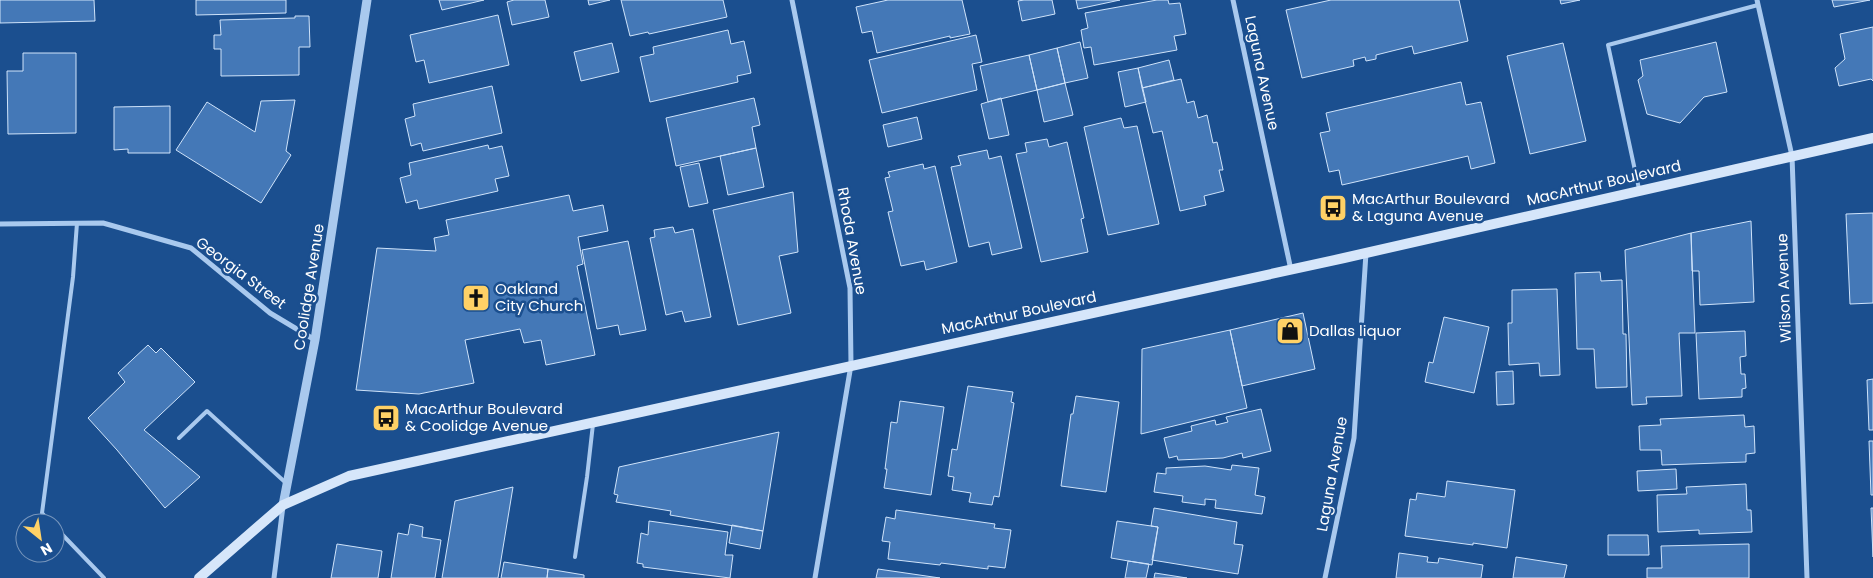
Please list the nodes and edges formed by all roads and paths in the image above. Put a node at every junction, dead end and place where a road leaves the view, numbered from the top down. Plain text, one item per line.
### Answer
1 (367, 0) edge
2 (792, 0) edge
3 (1233, 0) edge
4 (1758, 2) edge
5 (1873, 138) edge
6 (1792, 156) junction
7 (1640, 191) junction
8 (77, 223) junction
9 (0, 224) edge
10 (1366, 254) junction
11 (1291, 270) junction
12 (315, 340) junction
13 (850, 365) junction
14 (593, 422) junction
15 (179, 438) dead end
16 (287, 484) junction
17 (283, 505) junction
18 (42, 513) edge
19 (65, 537) edge
20 (575, 557) dead end
21 (104, 578) edge
22 (200, 578) edge
23 (274, 578) edge
24 (815, 578) edge
25 (1325, 578) edge
26 (1806, 578) edge

1 - 12 street, Coolidge Avenue
2 - 13 street, Rhoda Avenue
3 - 11 street, Laguna Avenue
4 - 6 street, Wilson Avenue
4 - 7 lane
5 - 6 main road, MacArthur Boulevard
6 - 7 main road, MacArthur Boulevard
6 - 26 street, Wilson Avenue
7 - 10 main road, MacArthur Boulevard
8 - 9 street, Georgia Street
8 - 12 street, Georgia Street
8 - 18 lane
10 - 11 main road, MacArthur Boulevard
10 - 25 street, Laguna Avenue
11 - 13 main road, MacArthur Boulevard
12 - 16 street, Coolidge Avenue
13 - 14 main road, MacArthur Boulevard
13 - 24 street, Rhoda Avenue
14 - 17 main road, MacArthur Boulevard
14 - 20 lane
15 - 16 lane
16 - 17 street, Coolidge Avenue
17 - 22 main road, MacArthur Boulevard
17 - 23 street, Coolidge Avenue
19 - 21 lane

